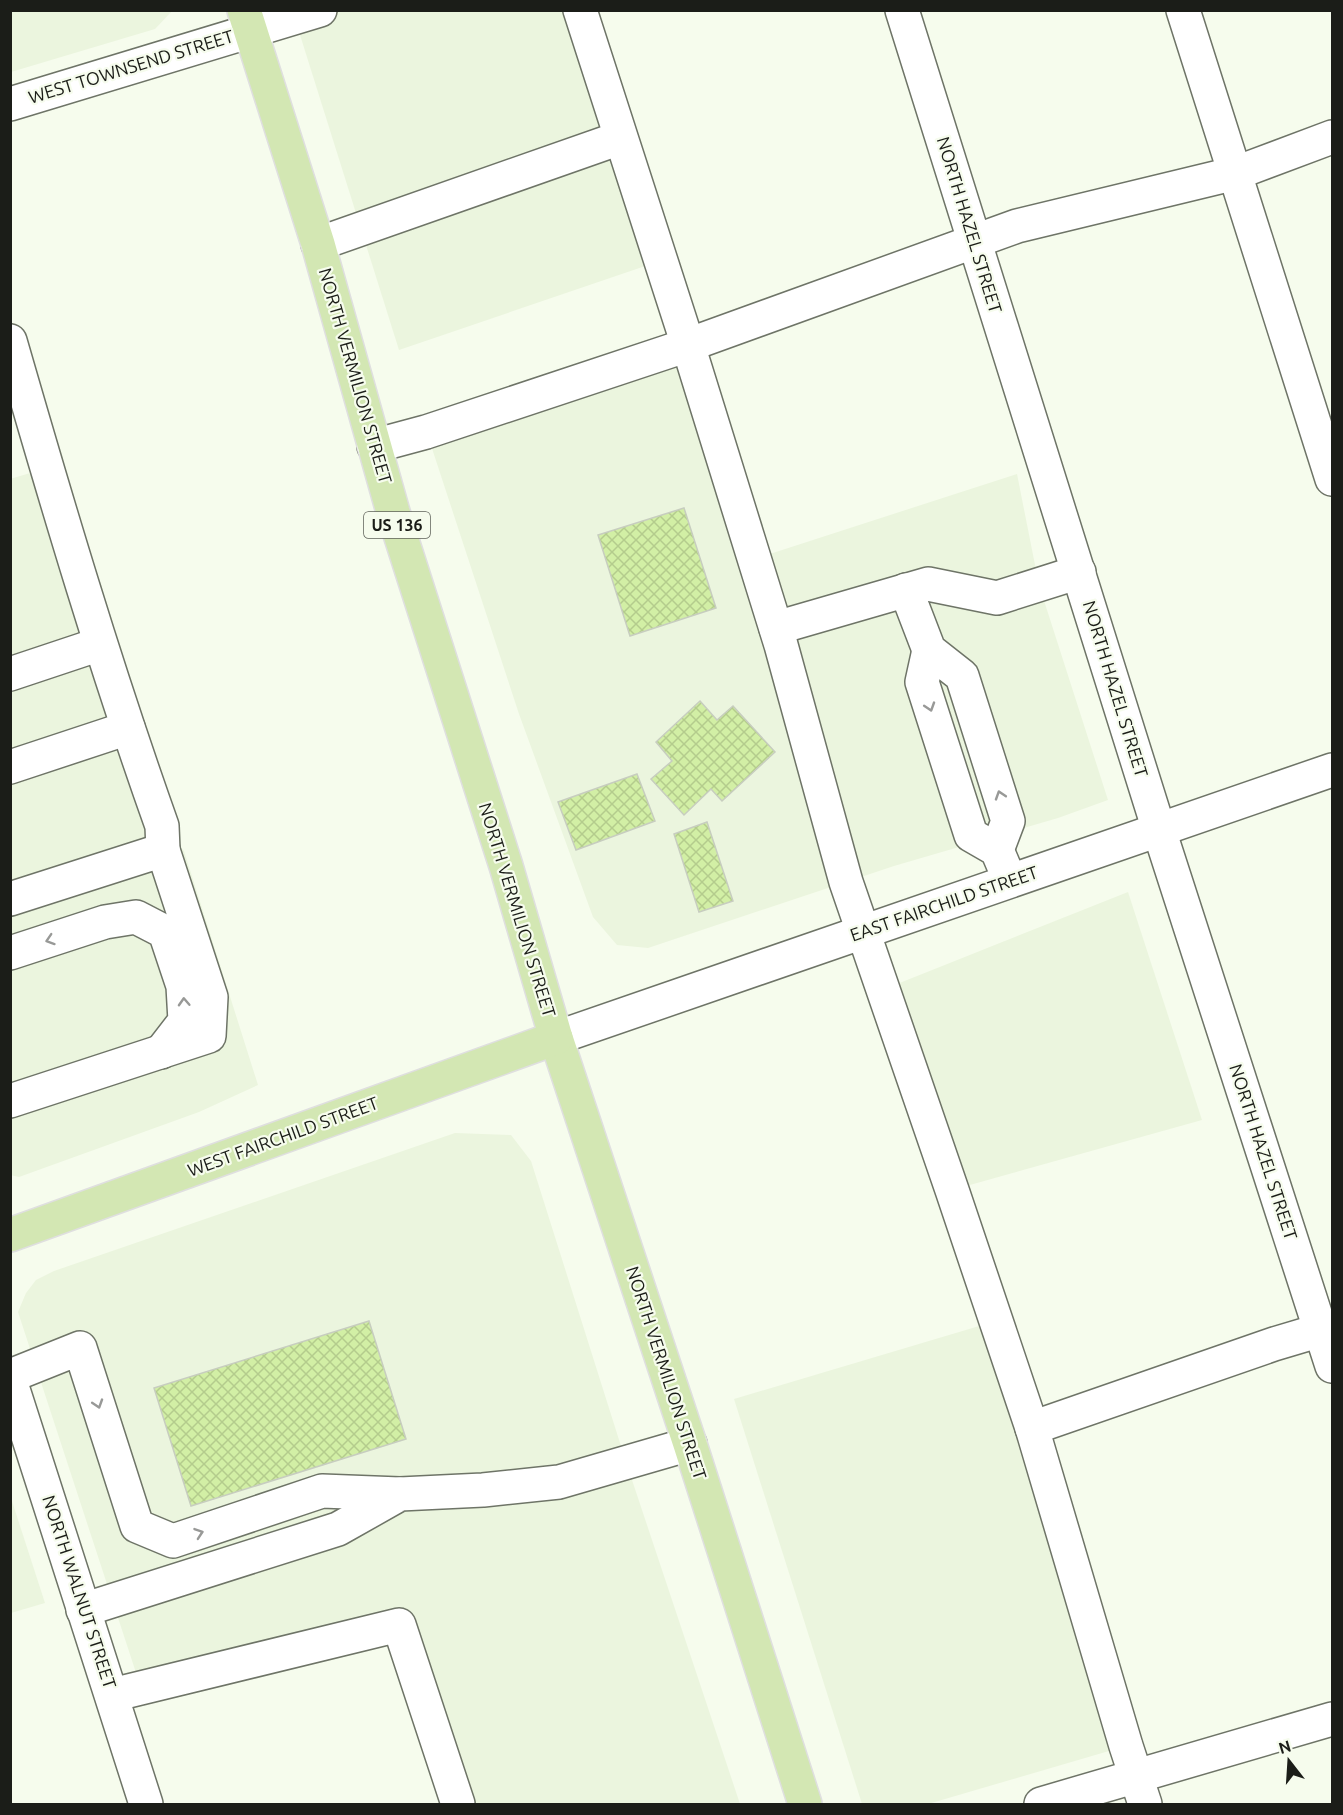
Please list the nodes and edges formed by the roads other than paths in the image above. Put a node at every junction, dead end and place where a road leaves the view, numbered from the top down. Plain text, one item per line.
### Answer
1 (320, 10) edge
2 (580, 10) edge
3 (902, 10) edge
4 (1183, 10) edge
5 (247, 21) edge
6 (10, 104) edge
7 (1332, 137) edge
8 (620, 138) junction
9 (1236, 173) junction
10 (974, 241) junction
11 (318, 244) junction
12 (10, 341) edge
13 (688, 345) junction
14 (374, 446) junction
15 (1332, 479) edge
16 (1079, 572) junction
17 (906, 590) junction
18 (776, 628) junction
19 (100, 644) junction
20 (10, 674) edge
21 (128, 728) junction
22 (10, 767) edge
23 (1332, 770) edge
24 (1160, 830) junction
25 (163, 850) junction
26 (1010, 881) junction
27 (10, 899) edge
28 (862, 932) junction
29 (10, 953) edge
30 (556, 1038) junction
31 (161, 1052) junction
32 (10, 1101) edge
33 (10, 1235) edge
34 (1321, 1330) junction
35 (1332, 1366) edge
36 (10, 1376) edge
37 (10, 1380) edge
38 (1032, 1428) junction
39 (690, 1444) junction
40 (400, 1494) junction
41 (83, 1610) junction
42 (112, 1695) junction
43 (1332, 1719) edge
44 (1141, 1790) edge
45 (146, 1804) edge
46 (458, 1804) edge
47 (805, 1804) edge
48 (1041, 1804) edge

1 - 5 street, WEST TOWNSEND STREET
2 - 8 street
3 - 10 street, NORTH HAZEL STREET
4 - 9 street
5 - 6 street, WEST TOWNSEND STREET
5 - 11 main road, NORTH VERMILION STREET / US 136
7 - 9 street
8 - 11 street
8 - 13 street
9 - 10 street
9 - 15 street
10 - 13 street
10 - 16 street, NORTH HAZEL STREET
11 - 14 main road, NORTH VERMILION STREET / US 136
12 - 19 street
13 - 14 street
13 - 18 street
14 - 30 main road, NORTH VERMILION STREET / US 136
16 - 17 street
16 - 24 street, NORTH HAZEL STREET
17 - 18 street
17 - 26 street
18 - 28 street
19 - 20 street
19 - 21 street
21 - 22 street
21 - 25 street
23 - 24 street, EAST FAIRCHILD STREET
24 - 26 street, EAST FAIRCHILD STREET
24 - 34 street, NORTH HAZEL STREET
25 - 27 street
25 - 31 street
26 - 28 street, EAST FAIRCHILD STREET
28 - 30 street, EAST FAIRCHILD STREET
28 - 38 street
31 -> 29 street
30 - 33 main road, WEST FAIRCHILD STREET
30 - 39 main road, NORTH VERMILION STREET
31 - 32 street
34 - 35 street, NORTH HAZEL STREET
34 - 38 street
36 -> 40 street
37 - 41 street, NORTH WALNUT STREET
38 - 44 street
39 - 40 street
39 - 47 main road, NORTH VERMILION STREET
40 - 41 street
41 - 42 street, NORTH WALNUT STREET
42 - 45 street, NORTH WALNUT STREET
42 - 46 street
43 - 44 street
44 - 48 street

